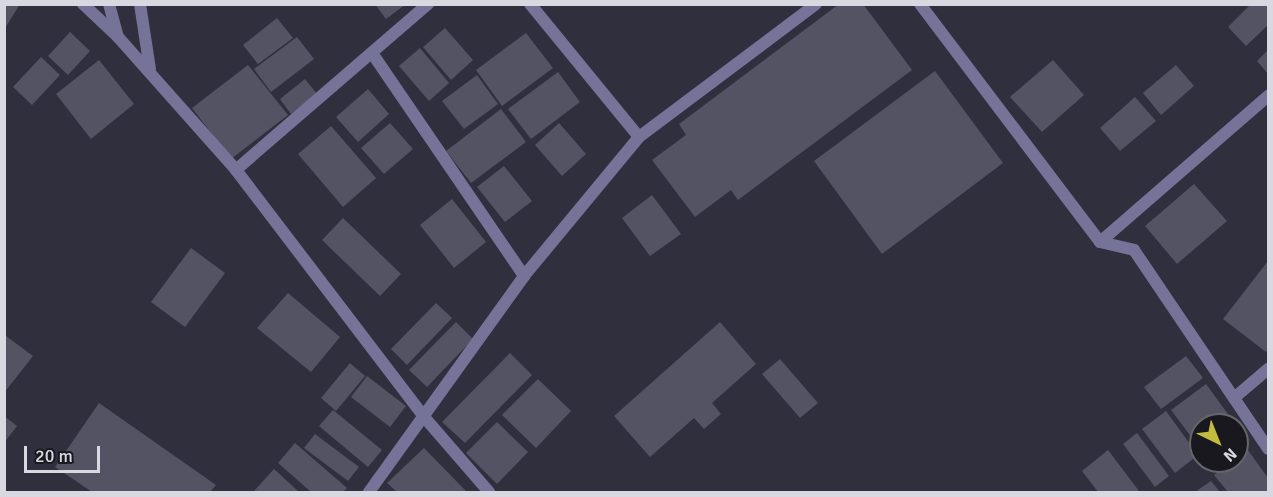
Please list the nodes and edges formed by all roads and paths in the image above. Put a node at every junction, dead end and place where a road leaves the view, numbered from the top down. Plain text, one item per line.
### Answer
1 (83, 4) edge
2 (109, 4) edge
3 (140, 4) edge
4 (428, 4) edge
5 (530, 4) edge
6 (816, 4) edge
7 (920, 4) edge
8 (118, 38) junction
9 (372, 52) junction
10 (150, 69) junction
11 (1269, 96) edge
12 (639, 137) junction
13 (236, 170) junction
14 (1100, 242) junction
15 (524, 276) junction
16 (1269, 369) edge
17 (1234, 398) junction
18 (425, 418) junction
19 (1269, 449) edge
20 (369, 492) edge
21 (489, 492) edge

1 - 8 street
2 - 8 street
3 - 10 street
4 - 9 street
5 - 12 street
6 - 12 street
7 - 14 street
8 - 10 street
9 - 13 street
9 - 15 street
10 - 13 street
11 - 14 street
12 - 15 street
13 - 18 street
14 - 17 street
15 - 18 street
16 - 17 street
17 - 19 street
18 - 20 street
18 - 21 street

